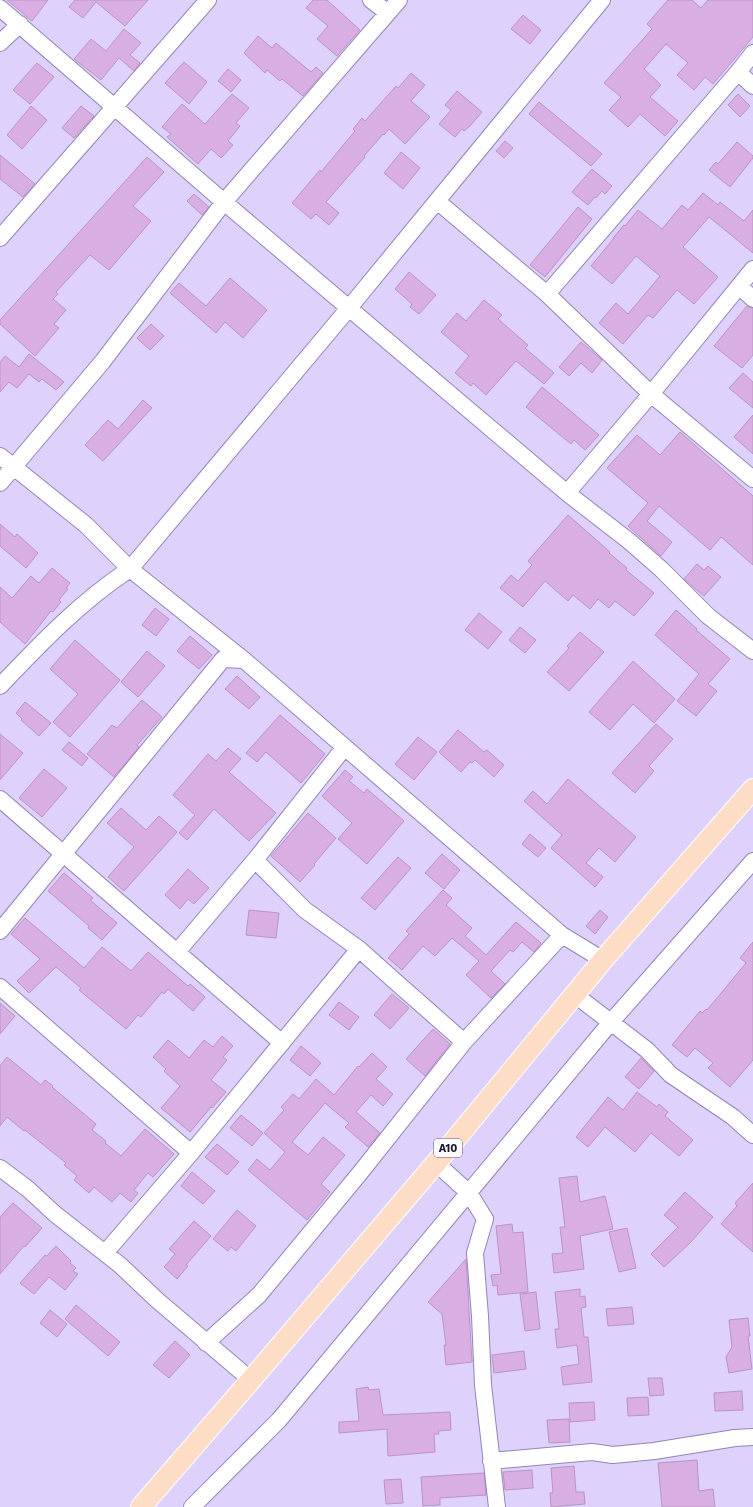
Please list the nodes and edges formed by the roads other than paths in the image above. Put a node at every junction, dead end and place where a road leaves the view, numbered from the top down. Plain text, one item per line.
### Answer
1 (371, 0) edge
2 (400, 0) edge
3 (602, 0) edge
4 (204, 1) edge
5 (0, 8) edge
6 (388, 13) junction
7 (20, 24) junction
8 (0, 43) edge
9 (753, 53) edge
10 (738, 72) junction
11 (753, 86) edge
12 (115, 107) junction
13 (437, 201) junction
14 (224, 202) junction
15 (0, 238) edge
16 (753, 269) edge
17 (739, 286) junction
18 (547, 294) junction
19 (753, 299) edge
20 (349, 308) junction
21 (651, 394) junction
22 (0, 456) edge
23 (15, 467) junction
24 (753, 479) edge
25 (0, 483) edge
26 (567, 493) junction
27 (130, 568) junction
28 (753, 651) edge
29 (244, 660) junction
30 (0, 686) edge
31 (344, 748) junction
32 (753, 789) edge
33 (0, 799) edge
34 (63, 854) junction
35 (255, 860) junction
36 (753, 861) edge
37 (0, 931) edge
38 (562, 935) junction
39 (360, 949) junction
40 (177, 952) junction
41 (603, 960) junction
42 (0, 987) edge
43 (574, 994) junction
44 (611, 1022) junction
45 (464, 1042) junction
46 (282, 1043) junction
47 (753, 1135) edge
48 (191, 1153) junction
49 (436, 1163) junction
50 (0, 1168) edge
51 (469, 1193) junction
52 (105, 1253) junction
53 (206, 1343) junction
54 (251, 1380) junction
55 (753, 1438) edge
56 (491, 1461) junction
57 (141, 1507) edge
58 (192, 1507) edge
59 (497, 1507) edge

1 - 6 street
2 - 6 street
3 - 13 street
4 - 12 street
5 - 7 street
6 - 14 street
7 - 8 street
7 - 12 street
9 - 10 street
10 - 11 street
10 - 18 street
12 - 14 street
12 - 15 street
13 - 18 street
13 - 20 street
14 - 20 street
14 - 23 street
16 - 17 street
17 - 19 street
17 - 21 street
18 - 21 street
20 - 26 street
20 - 27 street
21 - 24 street
21 - 26 street
22 - 23 street
23 - 25 street
23 - 27 street
26 - 28 street
27 - 29 street
27 - 30 street
29 - 31 street
29 - 34 street
31 - 35 street
31 - 38 street
32 - 41 main road, A10
33 - 34 street
34 - 37 street
34 - 40 street
35 - 39 street
35 - 40 street
36 - 44 street
38 - 41 street
38 - 45 street
39 - 45 street
39 - 46 street
40 - 46 street
41 - 43 main road, A10
42 - 48 street
43 - 44 street
43 - 49 main road, A10
44 - 47 street
44 - 51 street
45 - 53 street
46 - 48 street
48 - 52 street
49 - 51 street
49 - 54 main road, A10
50 - 52 street
51 - 56 street
51 - 58 street
52 - 53 street
53 - 54 street
54 - 57 main road, A10
55 - 56 street
56 - 59 street

